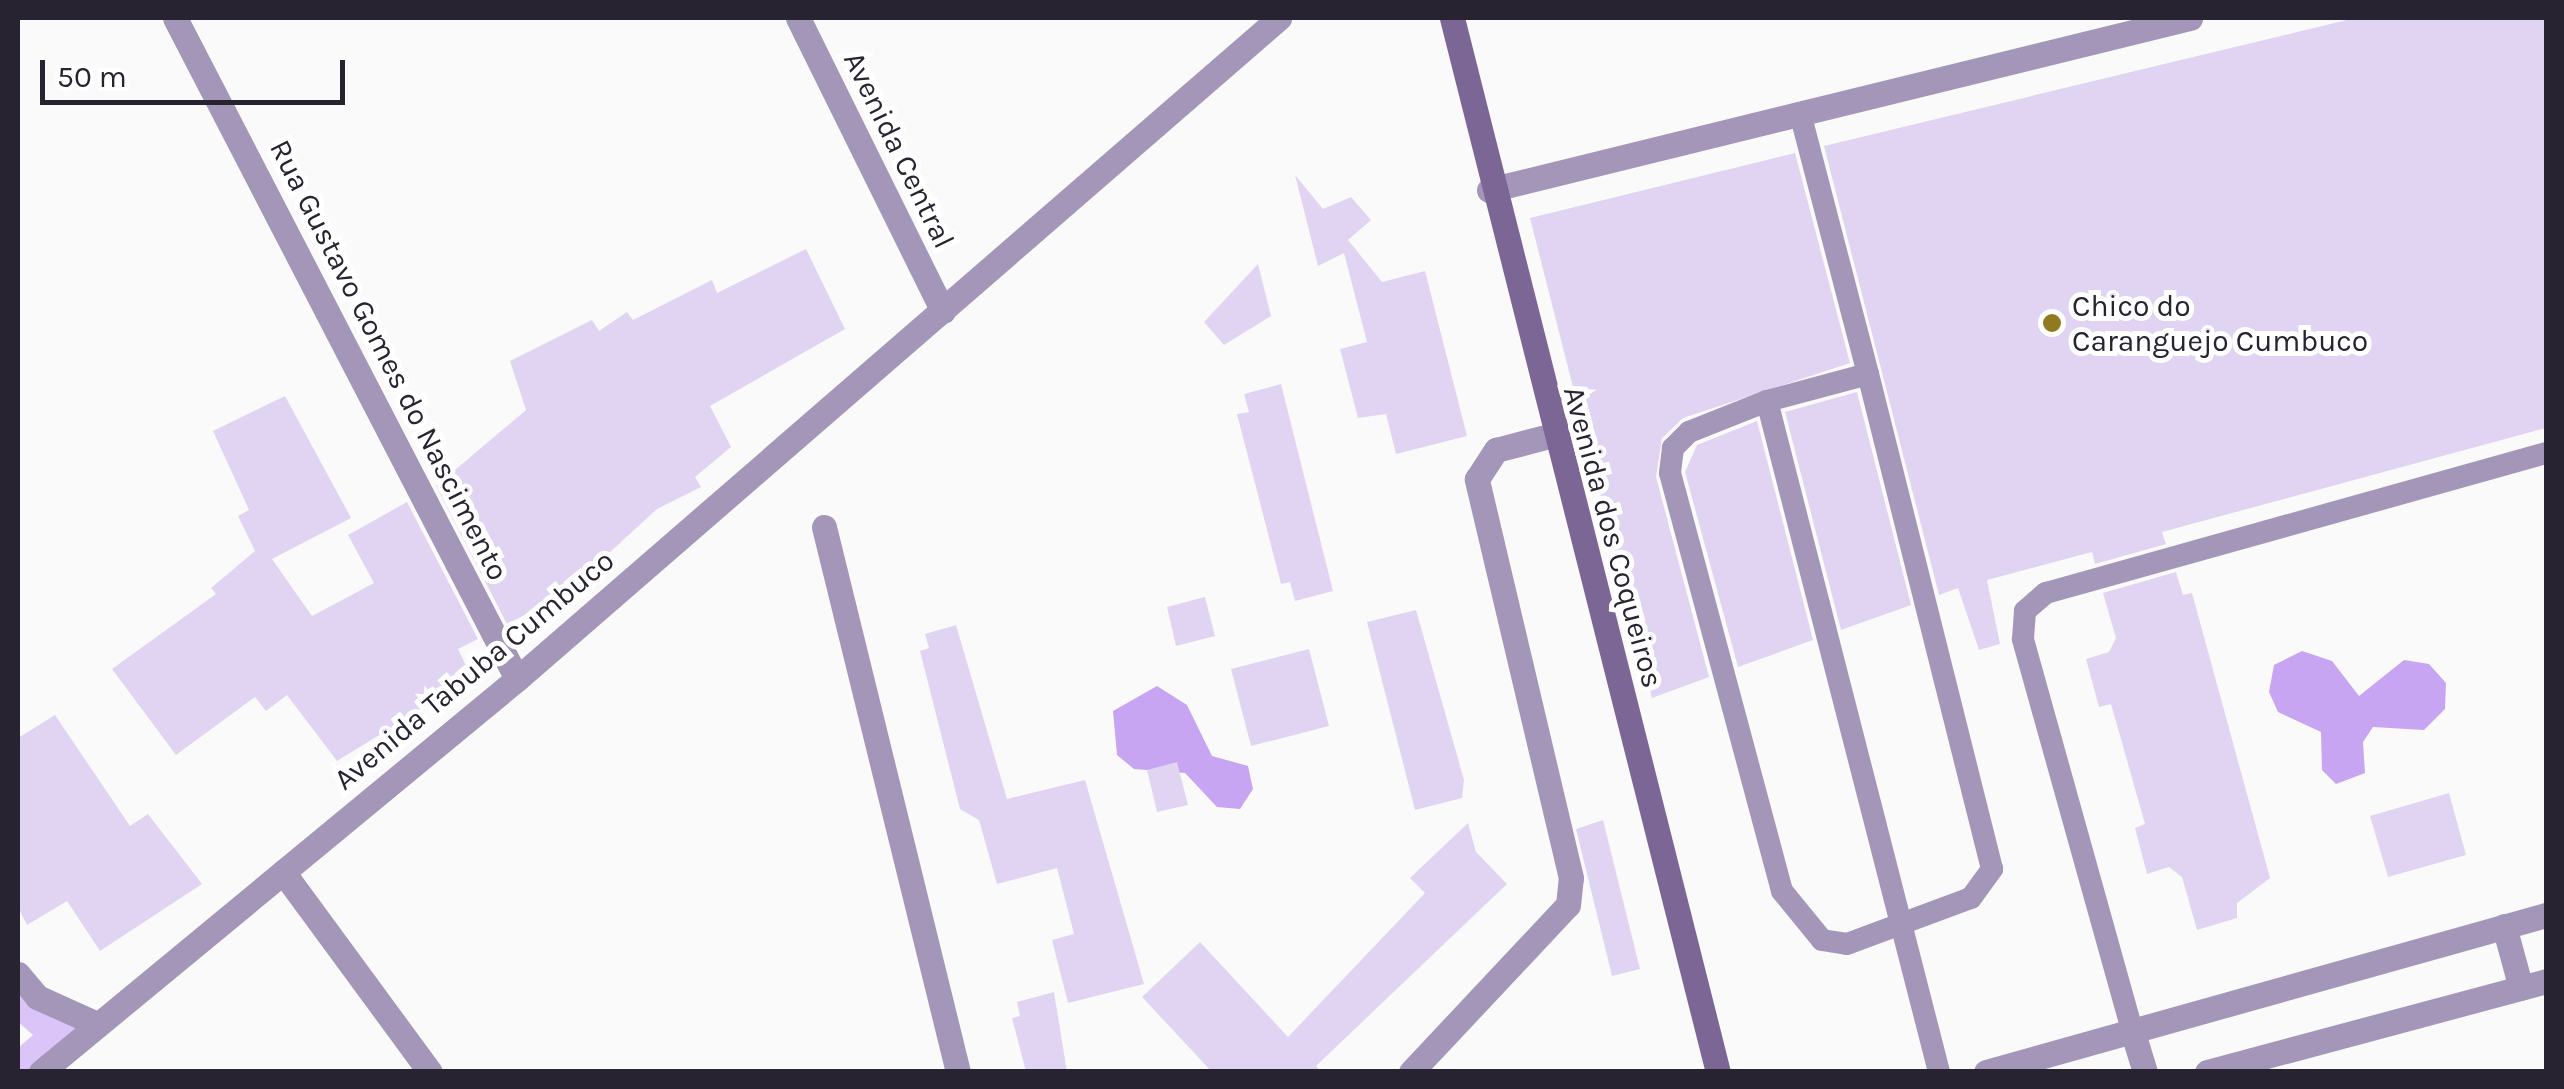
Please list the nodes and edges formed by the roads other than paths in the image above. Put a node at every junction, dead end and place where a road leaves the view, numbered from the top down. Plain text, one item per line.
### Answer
1 (176, 18) edge
2 (798, 18) edge
3 (1279, 18) edge
4 (1452, 18) edge
5 (2190, 18) edge
6 (1800, 113) junction
7 (1489, 190) junction
8 (943, 311) junction
9 (1868, 374) junction
10 (1767, 401) junction
11 (1553, 435) junction
12 (2546, 453) edge
13 (824, 527) dead end
14 (517, 680) junction
15 (283, 872) junction
16 (2546, 915) edge
17 (1903, 926) junction
18 (2504, 926) junction
19 (18, 974) edge
20 (2546, 981) edge
21 (2520, 988) junction
22 (97, 1024) junction
23 (2132, 1030) junction
24 (41, 1072) edge
25 (430, 1072) edge
26 (958, 1072) edge
27 (1410, 1072) edge
28 (1718, 1072) edge
29 (1939, 1072) edge
30 (1986, 1072) edge
31 (2146, 1072) edge
32 (2207, 1072) edge

1 - 14 street, Rua Gustavo Gomes do Nascimento
2 - 8 street, Avenida Central
3 - 8 street, Avenida Tabuba Cumbuco
4 - 7 main road, Avenida dos Coqueiros
5 - 6 street
6 - 7 street
6 - 9 lane
7 - 11 main road, Avenida dos Coqueiros
8 - 14 street, Avenida Tabuba Cumbuco
9 - 10 lane
9 - 17 lane
10 - 17 lane
10 - 17 lane
11 - 27 street
11 - 28 main road, Avenida dos Coqueiros
12 - 23 lane
13 - 26 street
14 - 15 street, Avenida Tabuba Cumbuco
15 - 22 street, Avenida Tabuba Cumbuco
15 - 25 street
16 - 18 street
17 - 29 lane
18 - 21 street
18 - 23 street
19 - 22 street
20 - 21 street
21 - 32 street
22 - 24 street, Avenida Tabuba Cumbuco
23 - 30 street
23 - 31 street

